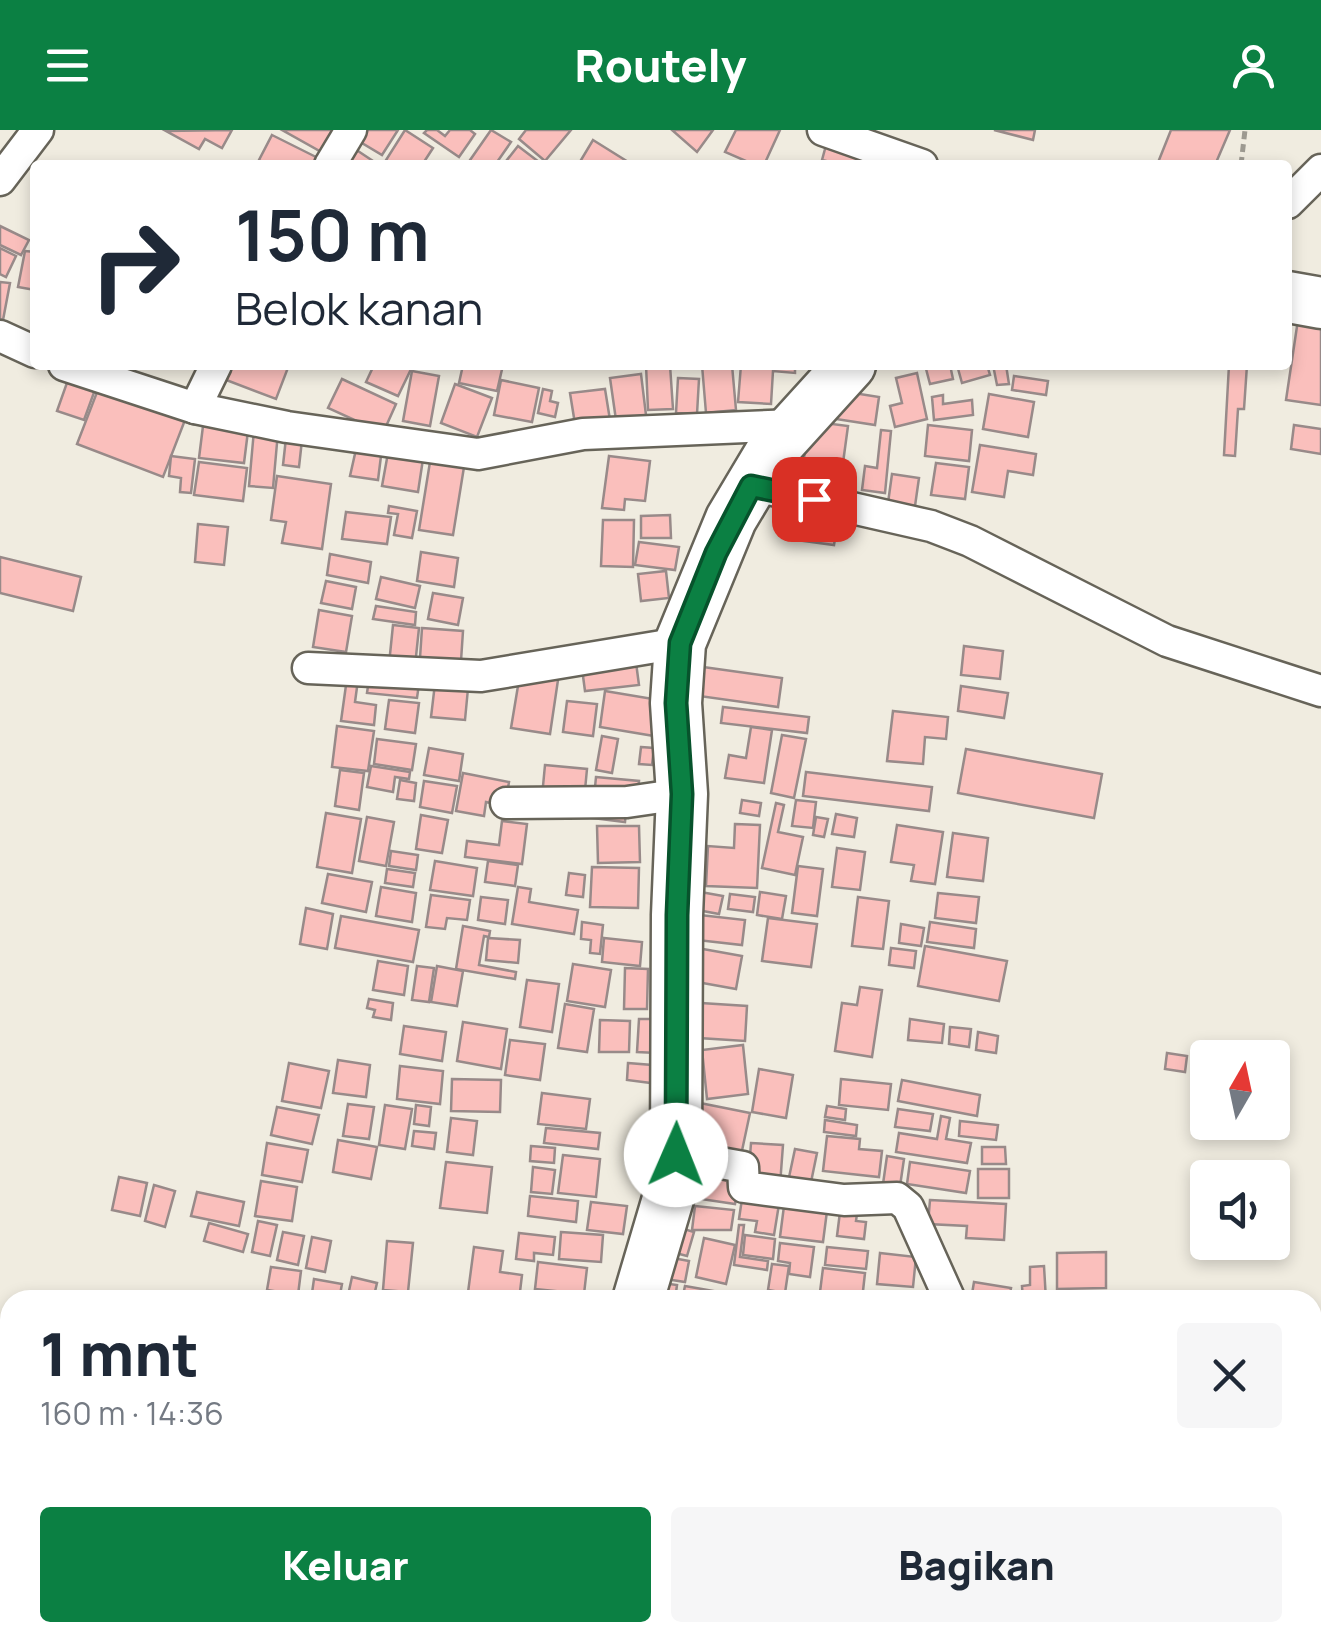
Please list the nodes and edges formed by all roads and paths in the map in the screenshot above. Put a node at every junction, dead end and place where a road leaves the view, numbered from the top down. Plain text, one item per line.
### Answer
1 (38, 130) edge
2 (351, 130) edge
3 (823, 130) edge
4 (1244, 130) edge
5 (333, 160) edge
6 (908, 160) edge
7 (1241, 160) edge
8 (1321, 170) edge
9 (0, 180) edge
10 (1292, 199) edge
11 (1292, 298) edge
12 (1321, 303) edge
13 (0, 336) edge
14 (30, 350) edge
15 (79, 370) edge
16 (214, 370) edge
17 (845, 370) edge
18 (196, 408) junction
19 (794, 425) junction
20 (751, 486) junction
21 (680, 643) junction
22 (308, 668) dead end
23 (1321, 692) edge
24 (682, 794) junction
25 (506, 803) dead end
26 (676, 1155) junction
27 (641, 1290) edge
28 (945, 1290) edge

1 - 9 street
2 - 5 street
3 - 6 street
4 - 7 path
8 - 10 street
11 - 12 main road
13 - 14 street
15 - 18 street
16 - 18 street
17 - 19 main road
18 - 19 street
19 - 20 main road
20 - 21 main road
20 - 23 street
21 - 22 street
21 - 24 main road
24 - 25 street
24 - 26 main road
26 - 27 main road
26 - 28 street

